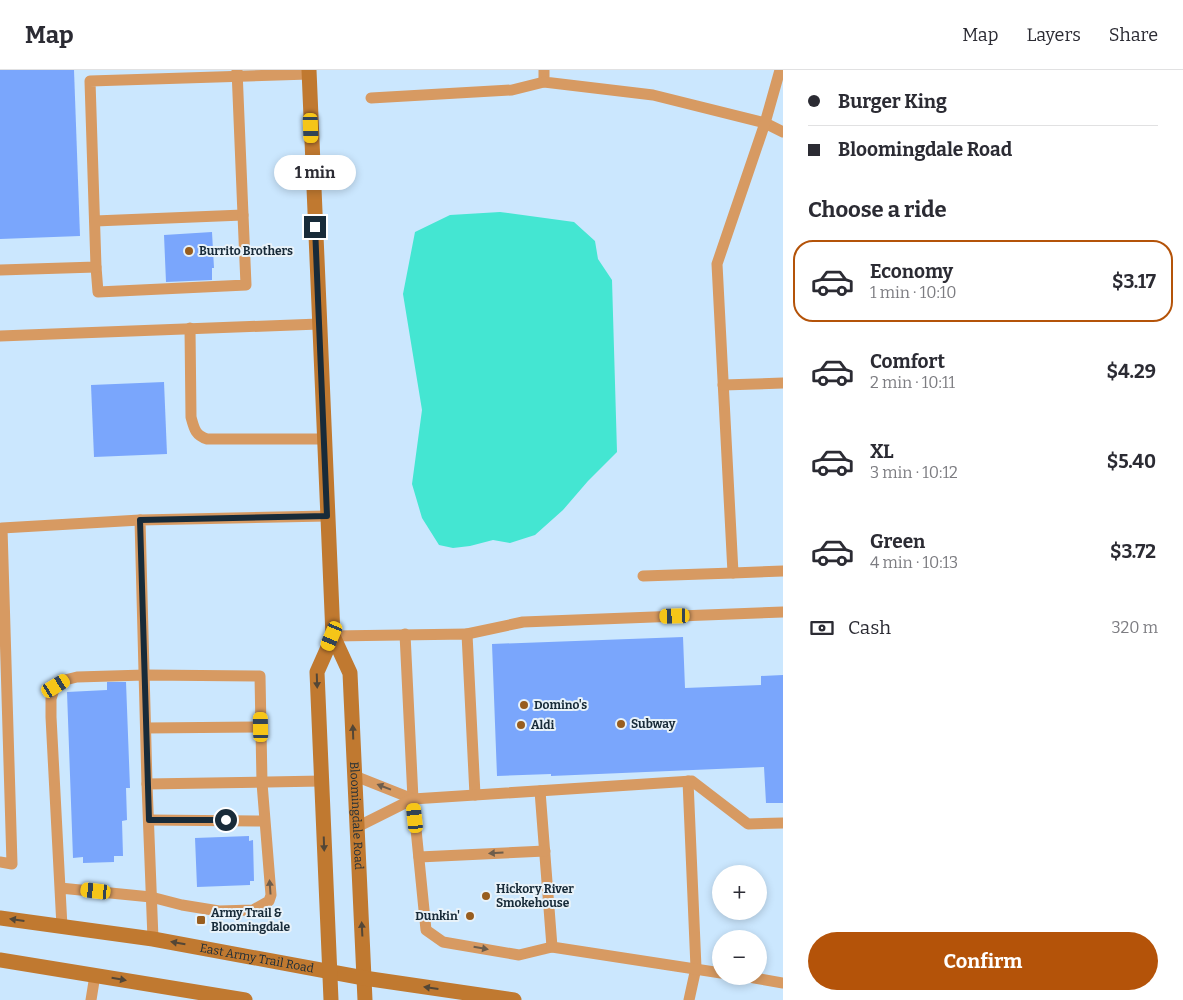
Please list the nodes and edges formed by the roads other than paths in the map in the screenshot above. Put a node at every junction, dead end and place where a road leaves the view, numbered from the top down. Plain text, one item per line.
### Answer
1 (780, 70) edge
2 (309, 72) edge
3 (237, 73) edge
4 (137, 75) edge
5 (544, 76) edge
6 (371, 98) dead end
7 (765, 123) junction
8 (783, 132) edge
9 (243, 215) junction
10 (95, 221) junction
11 (96, 267) junction
12 (0, 270) edge
13 (319, 324) junction
14 (190, 328) junction
15 (0, 336) edge
16 (783, 383) edge
17 (723, 386) junction
18 (324, 439) junction
19 (327, 516) junction
20 (140, 520) junction
21 (783, 571) edge
22 (733, 573) junction
23 (643, 576) dead end
24 (783, 612) edge
25 (405, 634) junction
26 (467, 634) junction
27 (332, 636) junction
28 (145, 675) junction
29 (4, 722) edge
30 (261, 727) junction
31 (146, 728) junction
32 (354, 776) junction
33 (322, 781) junction
34 (688, 781) junction
35 (262, 783) junction
36 (147, 784) junction
37 (540, 791) junction
38 (475, 795) junction
39 (413, 799) junction
40 (149, 820) junction
41 (264, 821) junction
42 (783, 823) edge
43 (356, 827) junction
44 (545, 851) junction
45 (419, 857) junction
46 (0, 862) edge
47 (60, 888) junction
48 (151, 897) junction
49 (0, 918) edge
50 (62, 927) junction
51 (153, 939) junction
52 (552, 947) junction
53 (0, 960) edge
54 (696, 968) junction
55 (329, 971) junction
56 (712, 971) edge
57 (95, 975) junction
58 (364, 978) junction
59 (767, 980) edge
60 (783, 983) edge
61 (199, 996) edge
62 (91, 1000) edge
63 (245, 1000) edge
64 (331, 1000) edge
65 (365, 1000) edge
66 (514, 1000) edge
67 (689, 1000) edge

1 - 7 lane
2 - 3 lane
2 - 13 main road, Bloomingdale Road
3 - 4 lane
3 - 9 lane
4 - 10 lane
5 - 6 lane
5 - 7 lane
7 - 8 lane
7 - 17 lane
9 - 10 lane
9 - 11 lane
10 - 11 lane
11 - 12 lane
13 - 14 lane
13 - 18 main road, Bloomingdale Road
14 - 15 lane
14 - 18 lane
16 - 17 lane
17 - 22 lane
18 - 19 main road, Bloomingdale Road
19 - 20 lane
19 - 27 main road, Bloomingdale Road
20 - 28 lane
20 - 29 lane
21 - 22 lane
22 - 23 lane
24 - 26 lane
25 - 26 lane
25 - 27 lane
25 - 39 lane
26 - 38 lane
32 -> 27 main road, Bloomingdale Road
27 -> 33 main road, Bloomingdale Road
28 - 30 lane
28 - 31 lane
28 - 47 lane
29 - 46 lane
30 - 31 lane
30 - 35 lane
31 - 36 lane
39 -> 32 lane
32 - 43 main road, Bloomingdale Road
33 - 35 lane
33 -> 55 main road, Bloomingdale Road
34 - 37 lane
34 - 42 lane
34 - 54 lane
35 - 36 lane
35 - 41 lane
36 - 40 lane
37 - 38 lane
37 - 44 lane
38 - 39 lane
39 - 43 lane
39 - 45 lane
40 - 41 lane
40 - 48 lane
48 -> 41 lane
58 -> 43 main road, Bloomingdale Road
44 -> 45 lane
44 - 52 lane
45 -> 52 lane
47 - 48 lane
47 - 50 lane
48 - 51 lane
50 -> 49 main road, East Army Trail Road
50 - 51 main road, East Army Trail Road
55 -> 51 main road, East Army Trail Road
52 - 54 lane
53 - 57 main road
54 - 56 lane
54 - 67 lane
55 - 58 main road, East Army Trail Road
55 - 64 main road, Bloomingdale Road
57 -> 61 main road
57 - 62 lane
58 - 65 main road, Bloomingdale Road
66 -> 58 main road, East Army Trail Road
59 - 60 lane
61 - 63 main road

